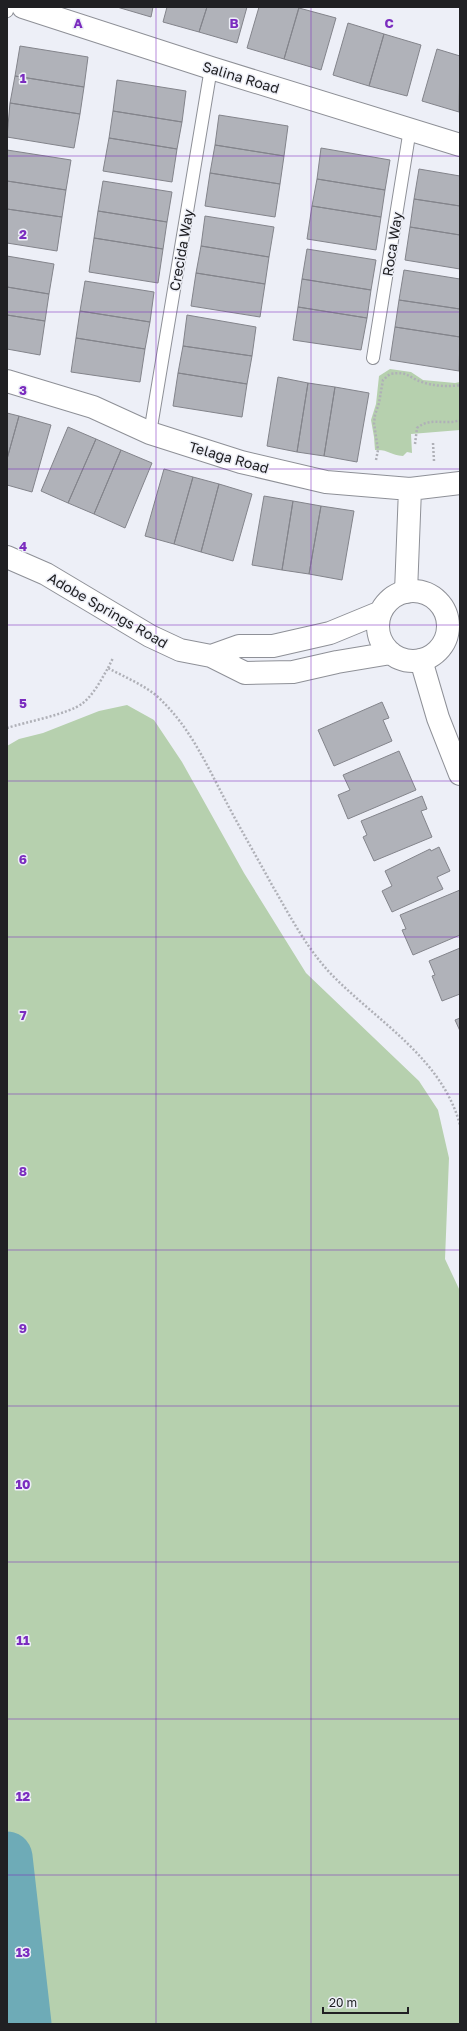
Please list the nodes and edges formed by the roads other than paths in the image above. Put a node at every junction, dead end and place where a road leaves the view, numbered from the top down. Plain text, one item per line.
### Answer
1 (8, 7) edge
2 (23, 7) edge
3 (7, 11) edge
4 (211, 68) junction
5 (410, 129) junction
6 (460, 144) edge
7 (373, 358) dead end
8 (7, 381) edge
9 (150, 433) junction
10 (460, 483) edge
11 (410, 489) junction
12 (7, 557) edge
13 (406, 592) junction
14 (380, 612) junction
15 (391, 653) junction
16 (211, 656) junction
17 (421, 660) junction
18 (460, 774) edge

1 - 3 lane
2 - 4 street, Salina Road
4 - 5 street, Salina Road
4 - 9 lane, Crecida Way
5 - 6 street, Salina Road
5 - 7 lane, Roca Way
8 - 9 street, Telaga Road
9 - 11 street, Telaga Road
10 - 11 street, Telaga Road
11 - 13 street
12 - 16 street, Adobe Springs Road
13 - 14 street
13 - 17 street
14 - 15 street
14 - 16 street
15 - 16 street, Adobe Springs Road
15 - 17 street
17 - 18 street

